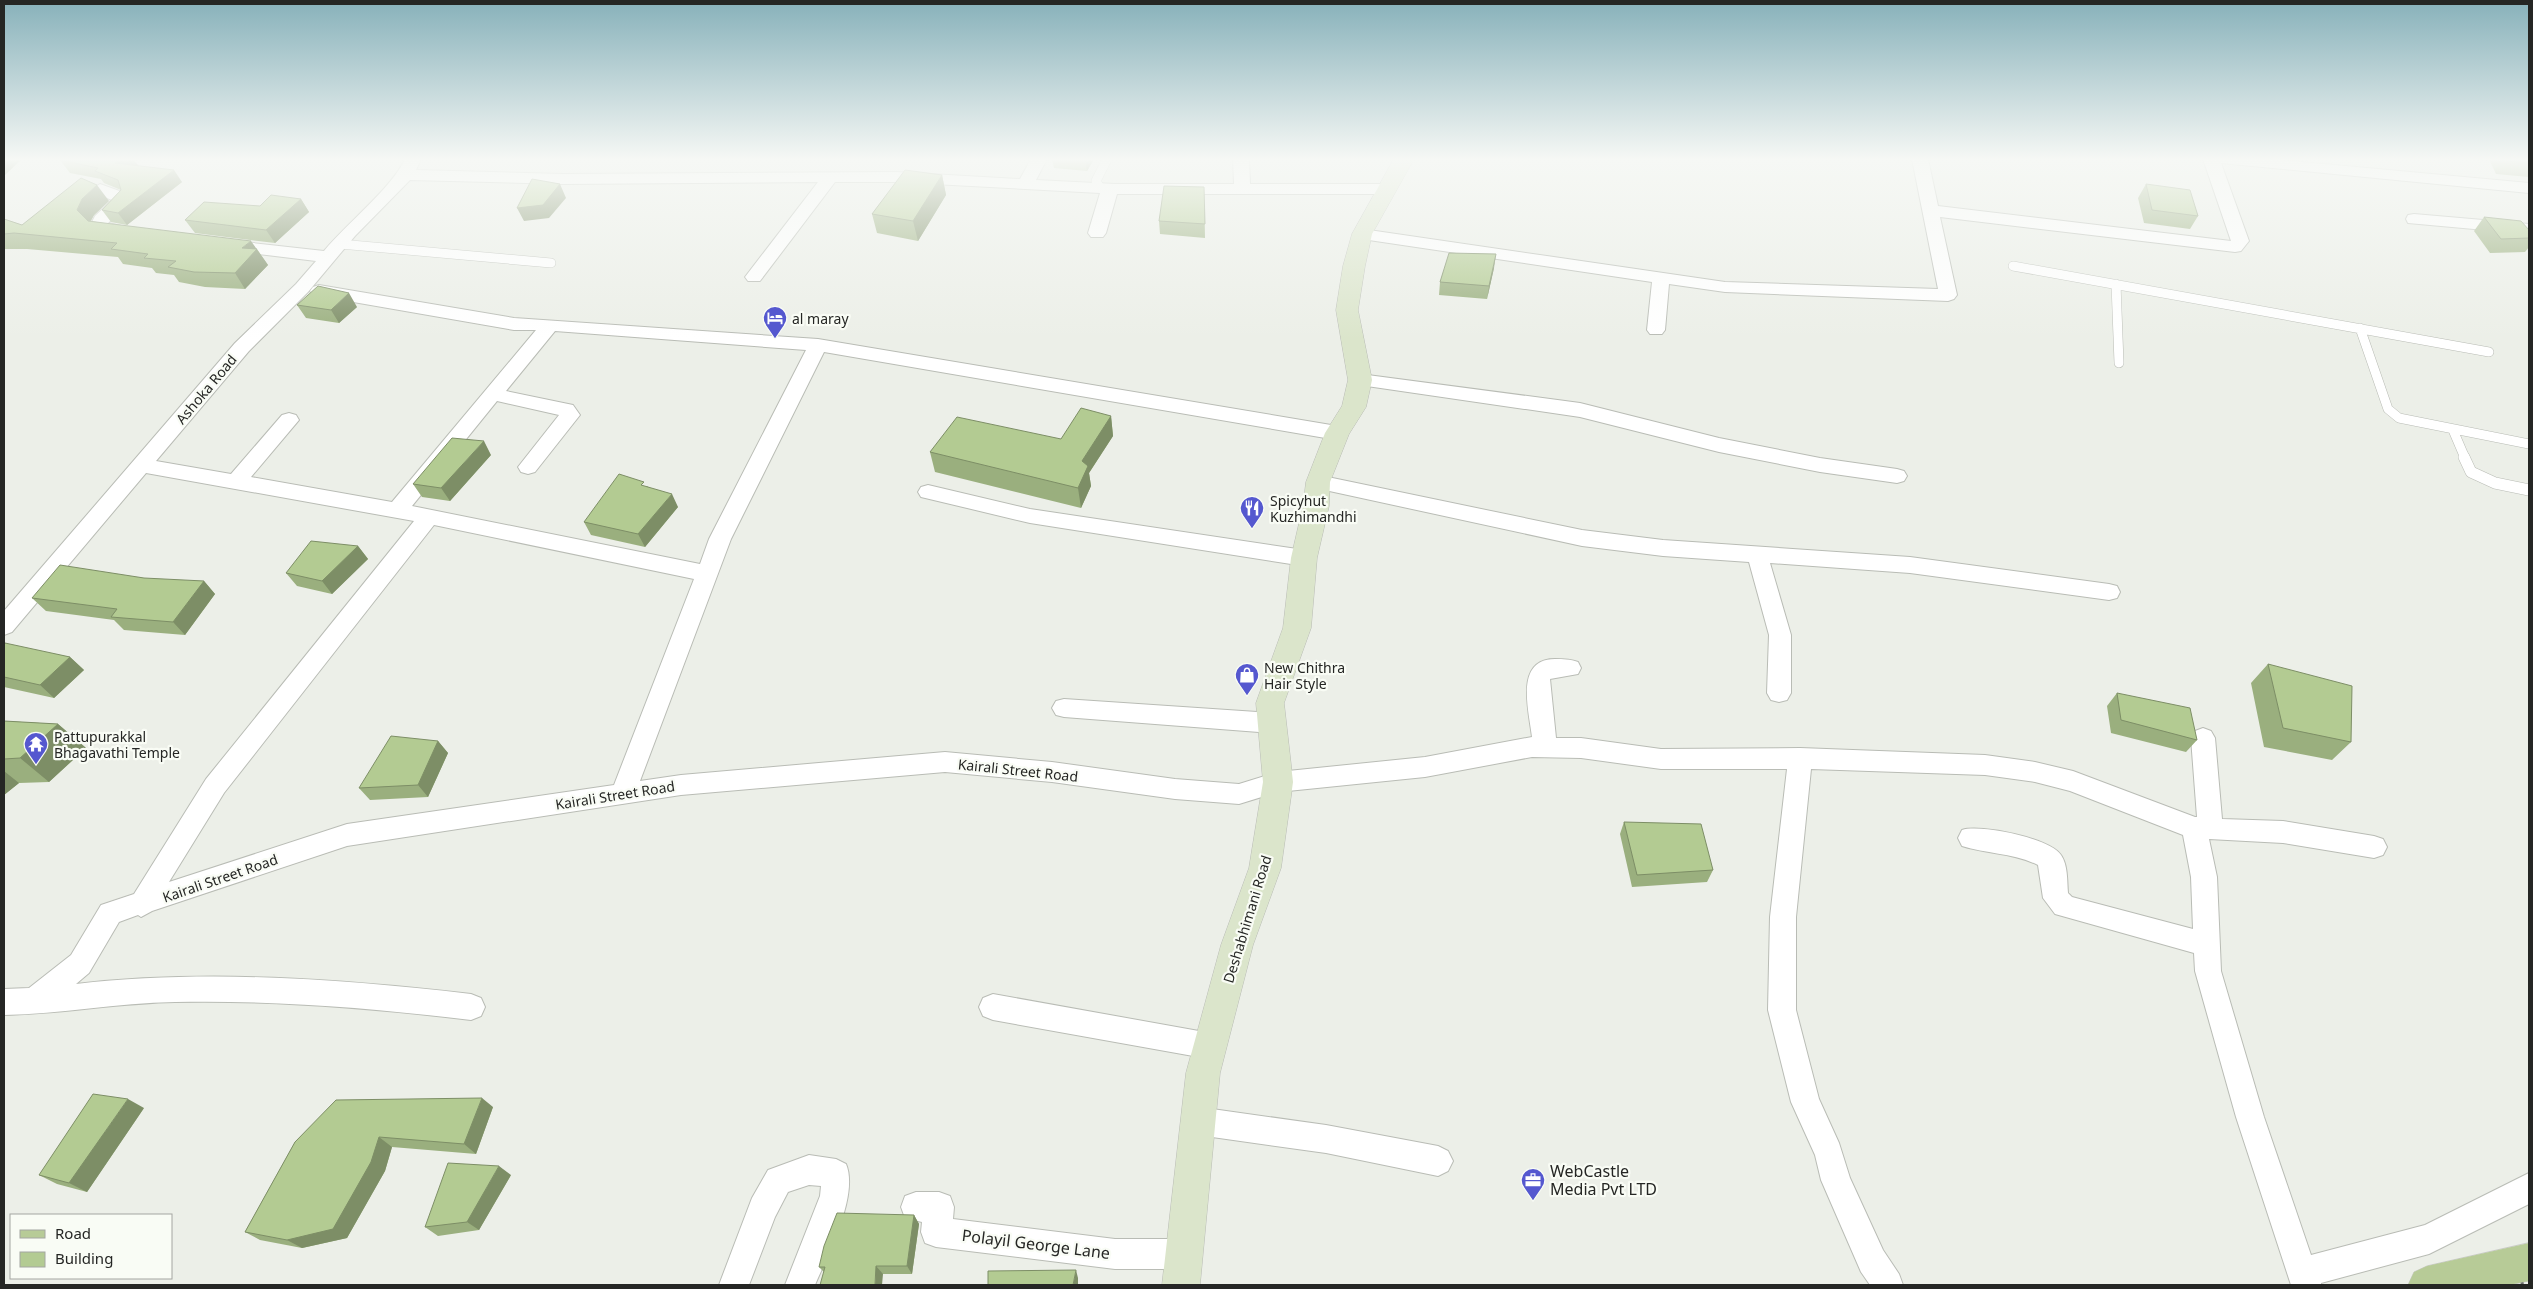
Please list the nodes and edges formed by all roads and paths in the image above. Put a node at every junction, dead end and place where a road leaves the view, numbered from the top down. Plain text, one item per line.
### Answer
1 (102, 219) edge
2 (362, 219) edge
3 (798, 219) edge
4 (1099, 219) edge
5 (1370, 219) edge
6 (1932, 219) edge
7 (2011, 219) edge
8 (2232, 219) edge
9 (2416, 219) edge
10 (2529, 229) edge
11 (1097, 233) dead end
12 (1362, 234) junction
13 (142, 235) edge
14 (206, 243) edge
15 (334, 250) junction
16 (551, 263) dead end
17 (2013, 266) dead end
18 (754, 276) dead end
19 (1661, 277) junction
20 (2116, 284) junction
21 (302, 288) junction
22 (550, 325) junction
23 (2360, 328) junction
24 (1656, 330) dead end
25 (818, 345) junction
26 (2489, 352) dead end
27 (2119, 362) dead end
28 (1360, 380) junction
29 (493, 394) junction
30 (289, 420) dead end
31 (2453, 430) junction
32 (1337, 433) junction
33 (2529, 444) edge
34 (141, 465) junction
35 (528, 467) dead end
36 (1897, 476) dead end
37 (236, 481) junction
38 (1318, 482) junction
39 (2529, 490) edge
40 (928, 492) dead end
41 (397, 510) junction
42 (429, 517) junction
43 (1758, 556) junction
44 (1304, 558) junction
45 (707, 574) junction
46 (2108, 592) dead end
47 (4, 626) edge
48 (1570, 668) dead end
49 (1779, 693) dead end
50 (1064, 708) dead end
51 (1272, 723) junction
52 (2203, 738) dead end
53 (1545, 748) junction
54 (1800, 758) junction
55 (1278, 782) junction
56 (623, 794) junction
57 (2202, 828) junction
58 (1971, 838) dead end
59 (2374, 847) dead end
60 (141, 905) junction
61 (2207, 945) junction
62 (34, 1001) junction
63 (4, 1002) edge
64 (470, 1007) dead end
65 (993, 1007) dead end
66 (1210, 1046) junction
67 (1198, 1121) junction
68 (1438, 1161) dead end
69 (2529, 1188) edge
70 (916, 1207) dead end
71 (1183, 1254) junction
72 (2529, 1262) edge
73 (2304, 1279) edge
74 (2441, 1284) edge
75 (734, 1285) edge
76 (800, 1285) edge
77 (1181, 1285) edge
78 (1888, 1285) edge

1 - 13 street
2 - 15 street, Ashoka Road
3 - 18 street
4 - 11 street
5 - 12 street, Deshabhimani Road
6 - 19 street
7 - 8 street
9 - 10 street
12 - 19 street
12 - 28 street, Deshabhimani Road
14 - 15 street
15 - 16 lane
15 - 21 street, Ashoka Road
17 - 20 lane
19 - 24 street
20 - 23 lane
20 - 27 lane
21 - 22 street
21 - 34 street, Ashoka Road
22 - 25 street
22 - 29 street
23 - 26 lane
23 - 31 lane
25 - 32 street
25 - 45 street
28 - 32 street, Deshabhimani Road
28 - 36 street
29 - 35 street
29 - 41 street
30 - 37 street
31 - 33 lane
31 - 39 lane
32 - 38 street, Deshabhimani Road
34 - 37 street
34 - 47 street, Ashoka Road
37 - 41 street
38 - 43 street
38 - 44 street, Deshabhimani Road
40 - 44 street
41 - 42 street
42 - 45 street
42 - 60 street
43 - 46 street
43 - 49 street
44 - 51 street, Deshabhimani Road
45 - 56 street
48 - 53 street
50 - 51 street
51 - 55 street, Deshabhimani Road
52 - 57 street
53 - 54 street, Kairali Street Road
53 - 55 street, Kairali Street Road
54 - 57 street, Kairali Street Road
54 - 78 street
55 - 56 street, Kairali Street Road
55 - 66 street, Deshabhimani Road
56 - 60 street, Kairali Street Road
57 - 59 street, Kairali Street Road
57 - 61 street
58 - 61 street
60 - 62 street, Kairali Street Road
61 - 73 street
62 - 63 street
62 - 64 street
65 - 66 street
66 - 67 street, Deshabhimani Road
67 - 68 street
67 - 71 street, Deshabhimani Road
69 - 73 street
70 - 71 street, Polayil George Lane
71 - 77 street, Deshabhimani Road
72 - 74 main road
75 - 76 street

